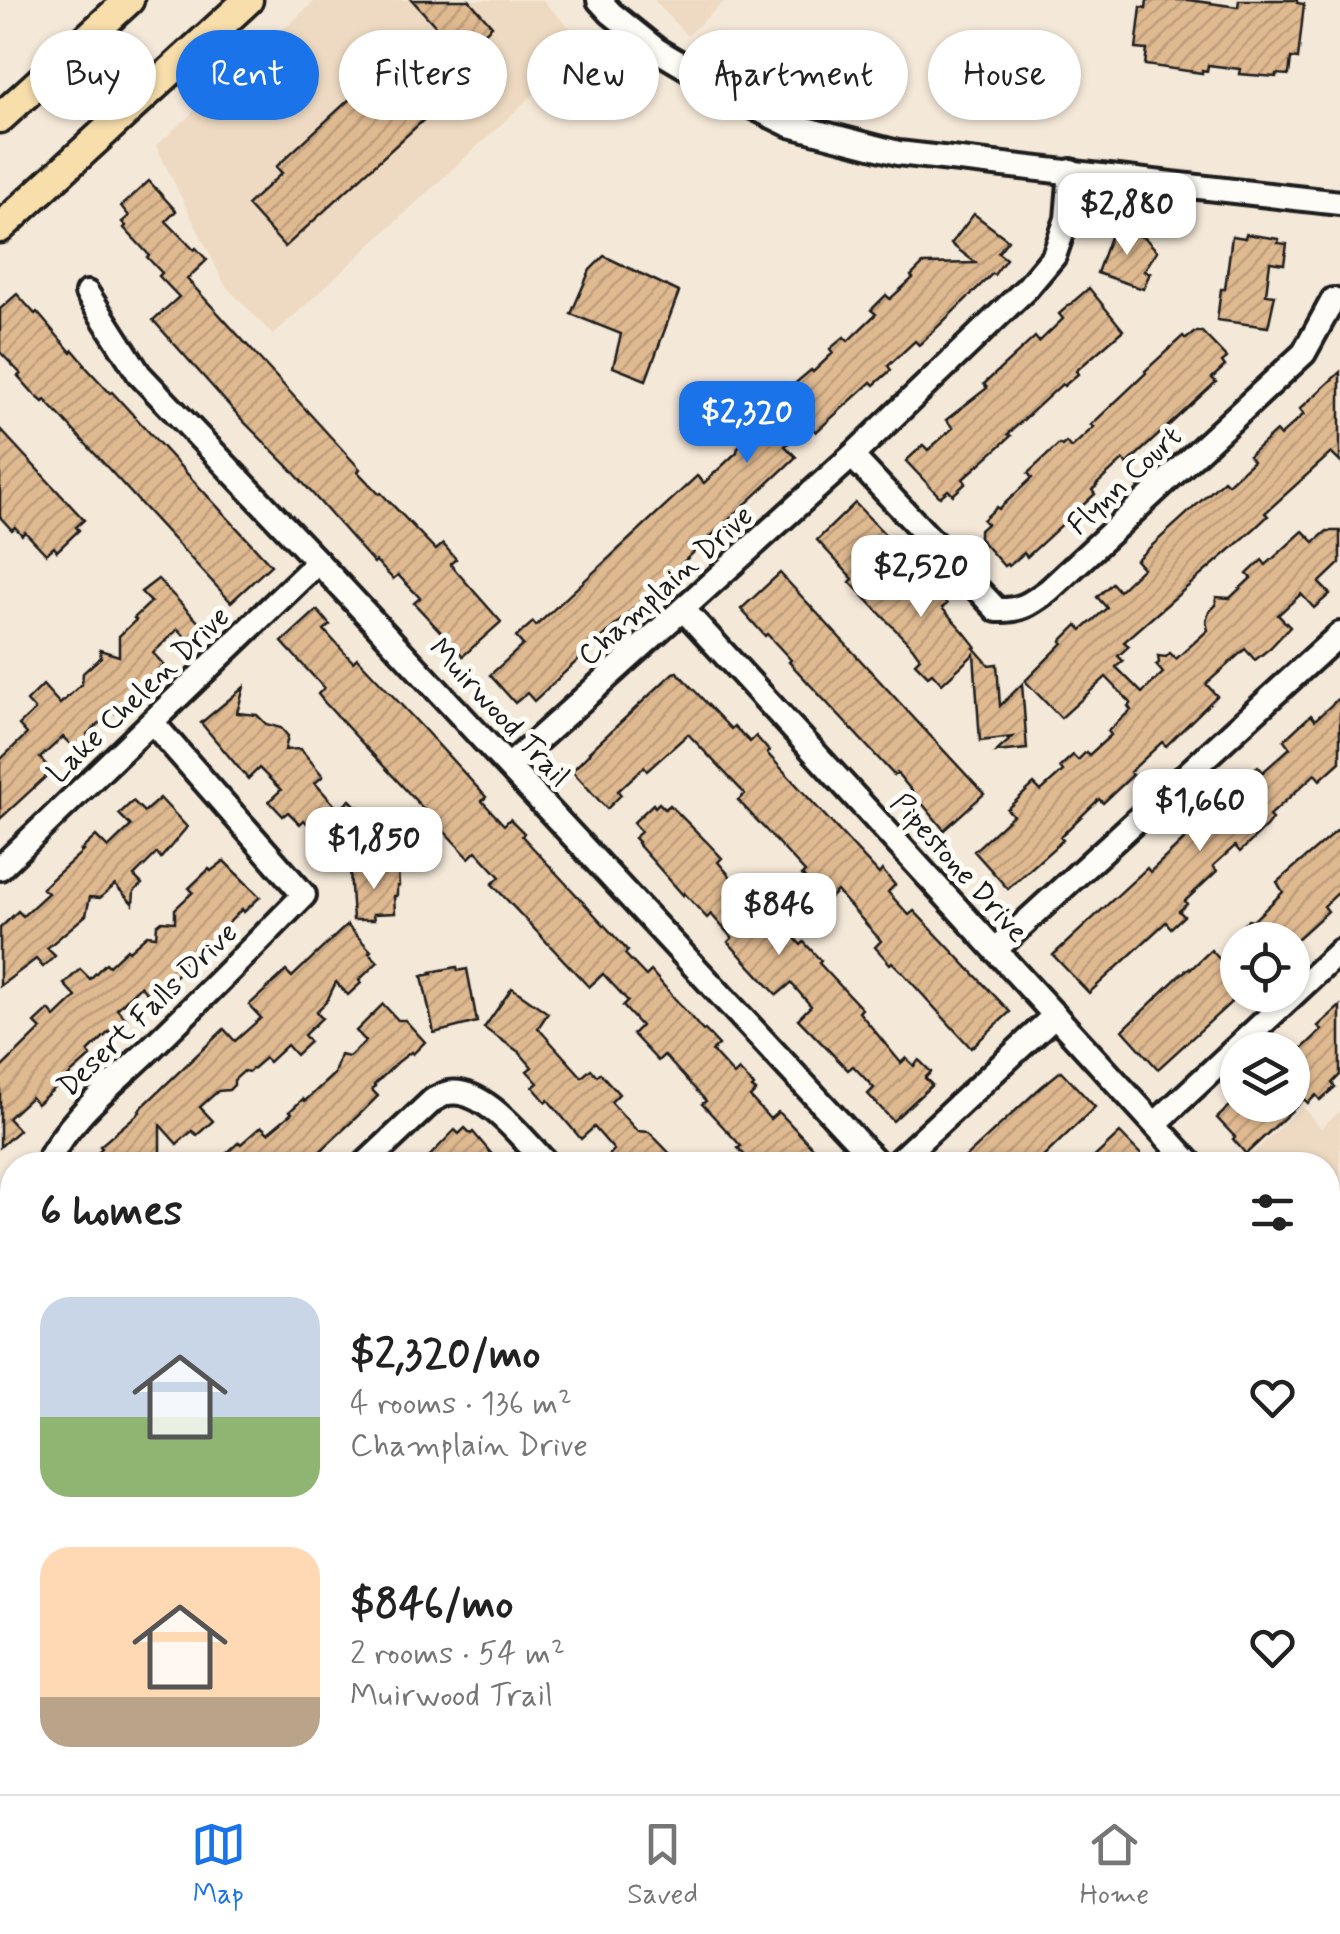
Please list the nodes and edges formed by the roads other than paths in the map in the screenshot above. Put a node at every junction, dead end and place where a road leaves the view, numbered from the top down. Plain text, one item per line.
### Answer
1 (129, 0) edge
2 (248, 0) edge
3 (599, 0) edge
4 (0, 118) edge
5 (1070, 171) junction
6 (1340, 203) edge
7 (0, 228) edge
8 (87, 292) dead end
9 (1333, 300) dead end
10 (852, 456) junction
11 (318, 562) junction
12 (683, 609) junction
13 (1340, 634) edge
14 (152, 722) junction
15 (508, 766) junction
16 (0, 868) edge
17 (995, 950) junction
18 (1340, 951) edge
19 (1055, 1015) junction
20 (1155, 1124) junction
21 (54, 1152) edge
22 (378, 1152) edge
23 (535, 1152) edge
24 (868, 1152) edge
25 (908, 1152) edge
26 (1180, 1152) edge

1 - 4 main road
2 - 7 main road
3 - 5 street
5 - 6 street
5 - 10 street, Champlain Drive
8 - 11 street, Muirwood Trail
9 - 10 street, Flynn Court
10 - 12 street, Champlain Drive
11 - 14 street, Lake Chelen Drive
11 - 15 street, Muirwood Trail
12 - 15 street, Champlain Drive
12 - 17 street, Pipestone Drive
13 - 17 street
14 - 16 street, Lake Chelen Drive
14 - 21 street, Desert Falls Drive
15 - 24 street, Muirwood Trail
17 - 19 street, Pipestone Drive
18 - 20 street
19 - 20 street, Pipestone Drive
19 - 25 street
20 - 26 street, Pipestone Drive
22 - 23 street

